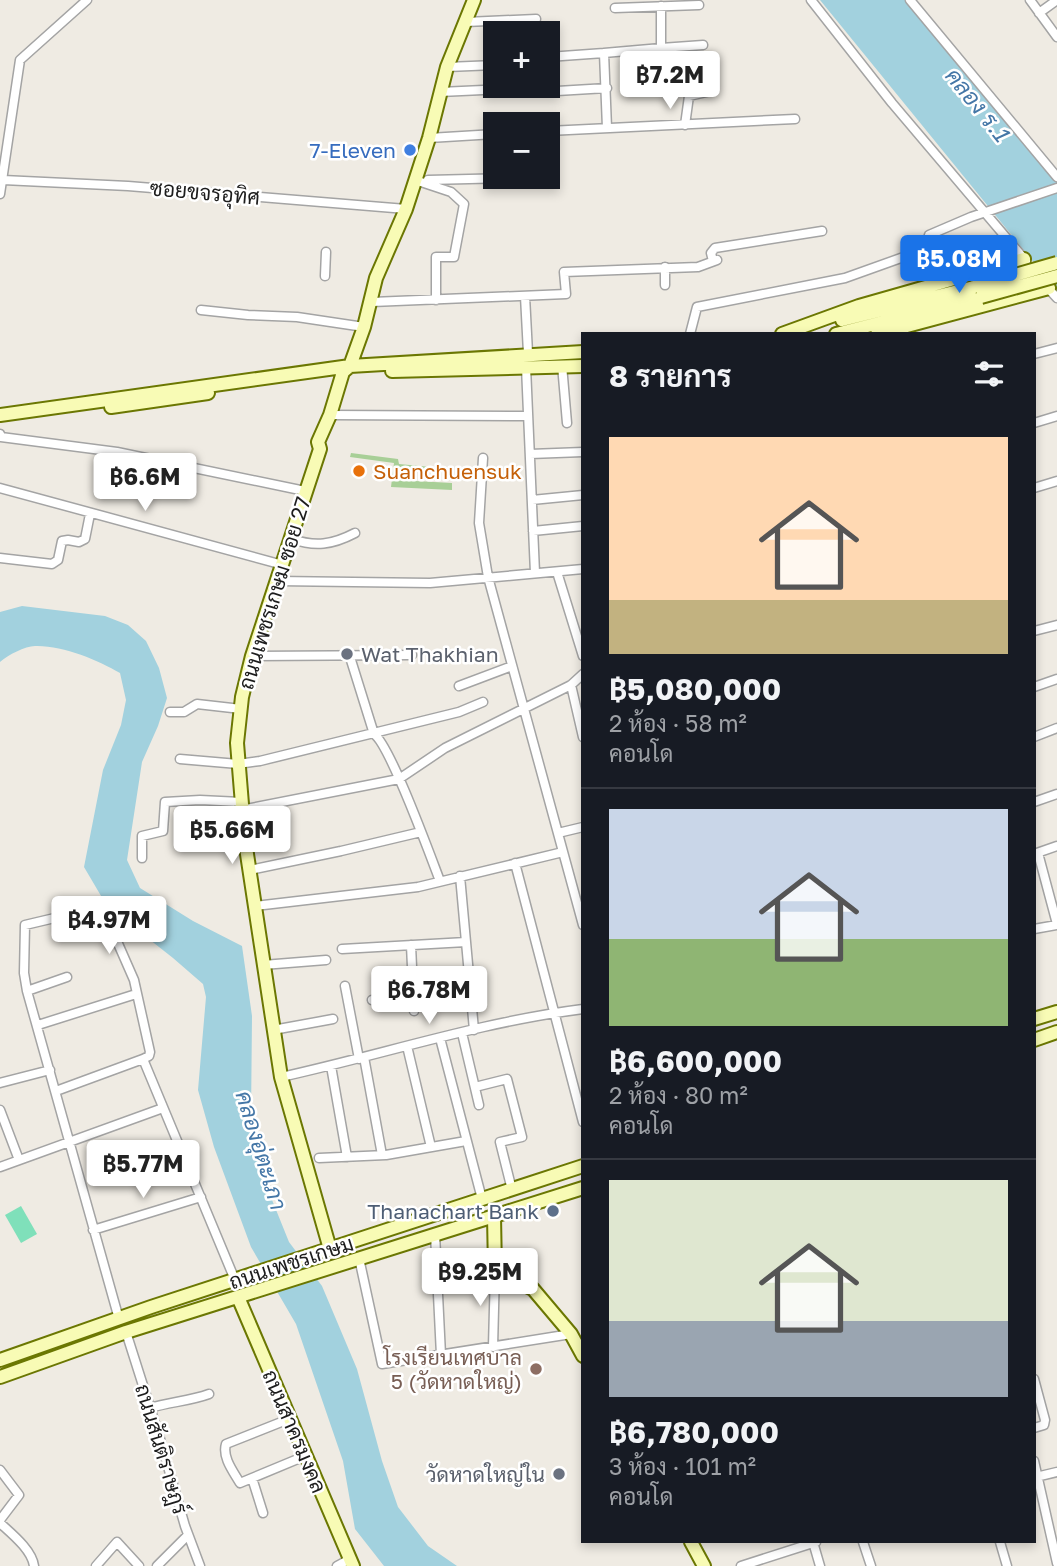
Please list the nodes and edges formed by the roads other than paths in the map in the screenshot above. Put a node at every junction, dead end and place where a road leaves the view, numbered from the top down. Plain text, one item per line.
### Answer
1 (87, 0) edge
2 (474, 0) edge
3 (811, 0) edge
4 (910, 0) edge
5 (1030, 0) edge
6 (1057, 0) edge
7 (699, 5) dead end
8 (661, 6) junction
9 (615, 8) dead end
10 (1039, 13) junction
11 (536, 19) dead end
12 (466, 22) junction
13 (1057, 37) edge
14 (703, 44) dead end
15 (661, 48) junction
16 (604, 52) junction
17 (560, 56) edge
18 (483, 66) edge
19 (447, 67) junction
20 (607, 88) junction
21 (711, 91) dead end
22 (440, 92) junction
23 (794, 119) dead end
24 (685, 125) junction
25 (607, 128) junction
26 (560, 130) edge
27 (483, 135) edge
28 (429, 138) junction
29 (1057, 177) edge
30 (483, 179) edge
31 (3, 180) junction
32 (416, 180) junction
33 (1055, 189) edge
34 (0, 194) edge
35 (406, 209) junction
36 (985, 212) junction
37 (822, 230) dead end
38 (926, 249) junction
39 (326, 252) dead end
40 (1024, 259) junction
41 (1057, 263) edge
42 (665, 267) junction
43 (325, 276) dead end
44 (1057, 276) edge
45 (936, 284) junction
46 (665, 285) dead end
47 (977, 292) junction
48 (1053, 293) edge
49 (526, 296) junction
50 (436, 300) junction
51 (372, 302) junction
52 (201, 310) dead end
53 (364, 327) junction
54 (690, 332) edge
55 (788, 332) edge
56 (792, 332) edge
57 (843, 332) edge
58 (886, 332) edge
59 (1057, 348) edge
60 (581, 352) edge
61 (1036, 353) edge
62 (527, 360) junction
63 (562, 365) junction
64 (581, 366) edge
65 (347, 369) junction
66 (27, 414) junction
67 (0, 415) edge
68 (330, 415) junction
69 (528, 416) junction
70 (1057, 416) edge
71 (0, 421) edge
72 (1036, 422) edge
73 (567, 423) dead end
74 (0, 438) edge
75 (581, 452) edge
76 (530, 454) junction
77 (483, 458) dead end
78 (1057, 481) edge
79 (1036, 487) edge
80 (0, 488) edge
81 (305, 491) junction
82 (581, 495) edge
83 (532, 500) junction
84 (90, 514) junction
85 (581, 526) edge
86 (533, 531) junction
87 (355, 533) dead end
88 (292, 539) junction
89 (0, 558) edge
90 (283, 565) junction
91 (581, 569) edge
92 (557, 572) junction
93 (535, 573) junction
94 (488, 577) junction
95 (277, 580) junction
96 (1057, 625) edge
97 (1036, 630) edge
98 (581, 650) edge
99 (252, 656) junction
100 (412, 656) dead end
101 (350, 657) junction
102 (512, 666) junction
103 (581, 676) edge
104 (1057, 678) edge
105 (571, 685) junction
106 (459, 686) dead end
107 (1036, 686) edge
108 (483, 702) dead end
109 (524, 708) junction
110 (241, 709) junction
111 (170, 712) dead end
112 (581, 728) edge
113 (1057, 729) edge
114 (374, 734) junction
115 (1036, 736) edge
116 (180, 759) dead end
117 (238, 764) junction
118 (399, 779) junction
119 (1057, 794) edge
120 (1036, 801) edge
121 (241, 806) junction
122 (243, 824) junction
123 (214, 826) dead end
124 (581, 827) edge
125 (421, 832) junction
126 (558, 833) junction
127 (1057, 846) edge
128 (563, 852) junction
129 (1036, 853) edge
130 (142, 858) dead end
131 (515, 863) junction
132 (250, 870) junction
133 (460, 876) junction
134 (440, 881) junction
135 (255, 906) junction
136 (80, 912) dead end
137 (581, 918) edge
138 (109, 923) dead end
139 (1057, 925) edge
140 (1036, 929) edge
141 (466, 942) junction
142 (411, 945) junction
143 (342, 949) dead end
144 (326, 960) dead end
145 (263, 965) junction
146 (67, 977) dead end
147 (345, 986) dead end
148 (27, 991) junction
149 (136, 994) junction
150 (413, 994) junction
151 (372, 1000) dead end
152 (581, 1009) edge
153 (414, 1011) dead end
154 (1057, 1012) edge
155 (554, 1013) junction
156 (1036, 1018) edge
157 (333, 1019) dead end
158 (38, 1025) junction
159 (273, 1030) junction
160 (474, 1030) junction
161 (1057, 1032) edge
162 (462, 1033) junction
163 (440, 1038) junction
164 (1036, 1039) edge
165 (407, 1046) junction
166 (362, 1058) junction
167 (143, 1059) junction
168 (331, 1066) junction
169 (50, 1070) junction
170 (281, 1077) junction
171 (0, 1083) edge
172 (475, 1087) junction
173 (56, 1091) junction
174 (479, 1105) dead end
175 (163, 1108) junction
176 (0, 1110) edge
177 (581, 1114) edge
178 (466, 1141) junction
179 (69, 1142) junction
180 (431, 1147) junction
181 (382, 1155) junction
182 (346, 1157) junction
183 (319, 1158) dead end
184 (19, 1160) junction
185 (0, 1167) edge
186 (581, 1168) edge
187 (581, 1189) edge
188 (512, 1190) junction
189 (201, 1198) junction
190 (482, 1199) junction
191 (494, 1216) junction
192 (93, 1230) junction
193 (435, 1234) junction
194 (327, 1250) junction
195 (359, 1258) junction
196 (495, 1270) junction
197 (235, 1280) junction
198 (238, 1297) junction
199 (119, 1319) junction
200 (126, 1332) junction
201 (571, 1334) junction
202 (493, 1347) junction
203 (581, 1352) edge
204 (441, 1355) junction
205 (1, 1357) edge
206 (6, 1375) edge
207 (1036, 1386) edge
208 (209, 1394) dead end
209 (150, 1408) junction
210 (289, 1419) junction
211 (1036, 1427) edge
212 (305, 1456) junction
213 (0, 1470) edge
214 (1057, 1472) edge
215 (1036, 1477) edge
216 (252, 1478) junction
217 (263, 1513) dead end
218 (0, 1522) edge
219 (188, 1535) junction
220 (692, 1543) edge
221 (811, 1543) edge
222 (814, 1543) edge
223 (863, 1543) edge
224 (1000, 1543) edge
225 (772, 1556) junction
226 (351, 1563) edge
227 (1057, 1563) edge
228 (34, 1566) edge
229 (96, 1566) edge
230 (139, 1566) edge
231 (157, 1566) edge
232 (201, 1566) edge
233 (337, 1566) edge
234 (704, 1566) edge
235 (741, 1566) edge
236 (776, 1566) edge
237 (820, 1566) edge
238 (871, 1566) edge
239 (1007, 1566) edge

1 - 31 street
2 - 12 main road, ถนนเพชรเกษม ซอย 27
3 - 36 street
4 - 29 street
5 - 10 street
6 - 10 street
7 - 8 street
8 - 9 street
8 - 15 street
10 - 13 street
11 - 12 street
12 - 19 main road, ถนนเพชรเกษม ซอย 27
14 - 15 street
15 - 16 street
16 - 17 street
16 - 20 street
18 - 19 street
19 - 22 main road, ถนนเพชรเกษม ซอย 27
20 - 22 street
20 - 25 street
21 - 24 street
22 - 28 main road, ถนนเพชรเกษม ซอย 27
23 - 24 street
24 - 25 street
25 - 26 street
27 - 28 street
28 - 32 main road, ถนนเพชรเกษม ซอย 27
30 - 32 street
31 - 34 street
31 - 35 street, ซอยขจรอุทิศ
32 - 35 main road, ถนนเพชรเกษม ซอย 27
32 - 50 street
33 - 36 street
35 - 51 main road, ถนนเพชรเกษม ซอย 27
36 - 38 street
36 - 40 street
37 - 42 street
38 - 45 street
38 - 54 street
39 - 43 street
40 - 45 main road
40 - 48 street
41 - 47 main road, bridge
42 - 46 street
42 - 49 street
44 - 47 main road, bridge
45 - 55 main road
47 - 56 main road
47 - 57 main road
48 - 58 main road
49 - 50 street
49 - 62 street
50 - 51 street
51 - 53 main road, ถนนเพชรเกษม ซอย 27
52 - 53 street
53 - 65 main road, ถนนเพชรเกษม ซอย 27
59 - 61 street
60 - 62 main road
62 - 63 main road
62 - 65 main road
62 - 69 street
63 - 64 main road
63 - 73 street
65 - 66 main road
65 - 68 main road, ถนนเพชรเกษม ซอย 27
66 - 67 main road
66 - 71 main road
68 - 69 street
68 - 81 main road, ถนนเพชรเกษม ซอย 27
69 - 76 street
70 - 72 street
74 - 81 street
75 - 76 street
76 - 83 street
77 - 94 street
78 - 79 street
80 - 84 street
81 - 88 main road, ถนนเพชรเกษม ซอย 27
82 - 83 street
83 - 86 street
84 - 89 street
84 - 90 street
85 - 86 street
86 - 93 street
87 - 88 street
88 - 90 main road, ถนนเพชรเกษม ซอย 27
90 - 95 main road, ถนนเพชรเกษม ซอย 27
91 - 92 street
92 - 93 street
92 - 98 street
93 - 94 street
94 - 95 street
94 - 102 street
95 - 99 main road, ถนนเพชรเกษม ซอย 27
96 - 97 street
99 - 101 street
99 - 110 main road, ถนนเพชรเกษม ซอย 27
100 - 101 street
101 - 114 street
102 - 106 street
102 - 109 street
103 - 105 street
104 - 107 street
105 - 109 street
105 - 112 street
108 - 114 street
109 - 118 street
109 - 126 street
110 - 111 street
110 - 117 main road, ถนนเพชรเกษม ซอย 27
113 - 115 street
114 - 117 street
114 - 118 street
116 - 117 street
117 - 121 main road, ถนนเพชรเกษม ซอย 27
118 - 121 street
118 - 125 street
119 - 120 street
121 - 122 main road, ถนนเพชรเกษม ซอย 27
121 - 130 street
122 - 123 street
122 - 132 main road, ถนนเพชรเกษม ซอย 27
124 - 126 street
125 - 132 street
125 - 134 street
126 - 128 street
127 - 129 street
128 - 131 street
128 - 137 street
129 - 139 street
131 - 133 street
131 - 155 street
132 - 135 main road, ถนนเพชรเกษม ซอย 27
133 - 134 street
133 - 141 street
134 - 135 street
135 - 145 main road, ถนนเพชรเกษม ซอย 27
136 - 148 street
138 - 149 street
139 - 140 street
141 - 142 street
141 - 160 street
142 - 143 street
142 - 150 street
144 - 145 street
145 - 159 main road, ถนนเพชรเกษม ซอย 27
146 - 148 street
147 - 166 street
148 - 158 street
149 - 158 street
149 - 167 street
150 - 151 street
150 - 153 street
152 - 155 street
154 - 156 main road
155 - 160 street
155 - 177 street
157 - 159 street
158 - 169 street
159 - 170 main road, ถนนเพชรเกษม ซอย 27
160 - 162 street
161 - 164 main road
162 - 163 street
162 - 172 street
163 - 165 street
163 - 178 street
165 - 166 street
165 - 180 street
166 - 168 street
166 - 181 street
167 - 173 street
167 - 175 street
168 - 170 street
168 - 182 street
169 - 171 street
169 - 173 street
170 - 194 main road, ถนนเพชรเกษม ซอย 27
172 - 174 street
172 - 188 street
173 - 179 street
175 - 179 street
175 - 189 street
176 - 184 street
178 - 180 street
178 - 190 street
179 - 184 street
179 - 192 street
180 - 181 street
181 - 182 street
182 - 183 street
184 - 185 street
186 - 188 main road, ถนนเพชรเกษม
187 - 191 main road, ถนนเพชรเกษม
188 - 190 main road, ถนนเพชรเกษม
189 - 192 street
189 - 197 street
190 - 194 main road, ถนนเพชรเกษม
191 - 193 main road, ถนนเพชรเกษม
191 - 196 main road
192 - 199 street
193 - 195 main road, ถนนเพชรเกษม
193 - 204 street
194 - 197 main road, ถนนเพชรเกษม
195 - 198 main road, ถนนเพชรเกษม
195 - 204 street
196 - 201 main road
196 - 202 street
197 - 199 main road, ถนนเพชรเกษม
198 - 200 main road, ถนนเพชรเกษม
198 - 210 main road, ถนนสาครมงคล
199 - 205 main road, ถนนเพชรเกษม
200 - 206 main road, ถนนเพชรเกษม
200 - 209 street, ถนนสันติราษฎร์
201 - 202 street
201 - 203 main road
202 - 204 street
205 - 206 main road
207 - 211 street
208 - 209 street
209 - 219 street, ถนนสันติราษฎร์
210 - 212 main road, ถนนสาครมงคล
210 - 216 street
212 - 216 street
212 - 226 main road, ถนนสาครมงคล
213 - 218 street
214 - 215 street
215 - 227 street
216 - 217 street
218 - 228 street
219 - 231 street
219 - 232 street, ถนนสันติราษฎร์
220 - 234 main road
221 - 225 street
222 - 237 street
223 - 238 street
224 - 239 street
225 - 235 street
225 - 236 street
226 - 233 street
229 - 230 street

